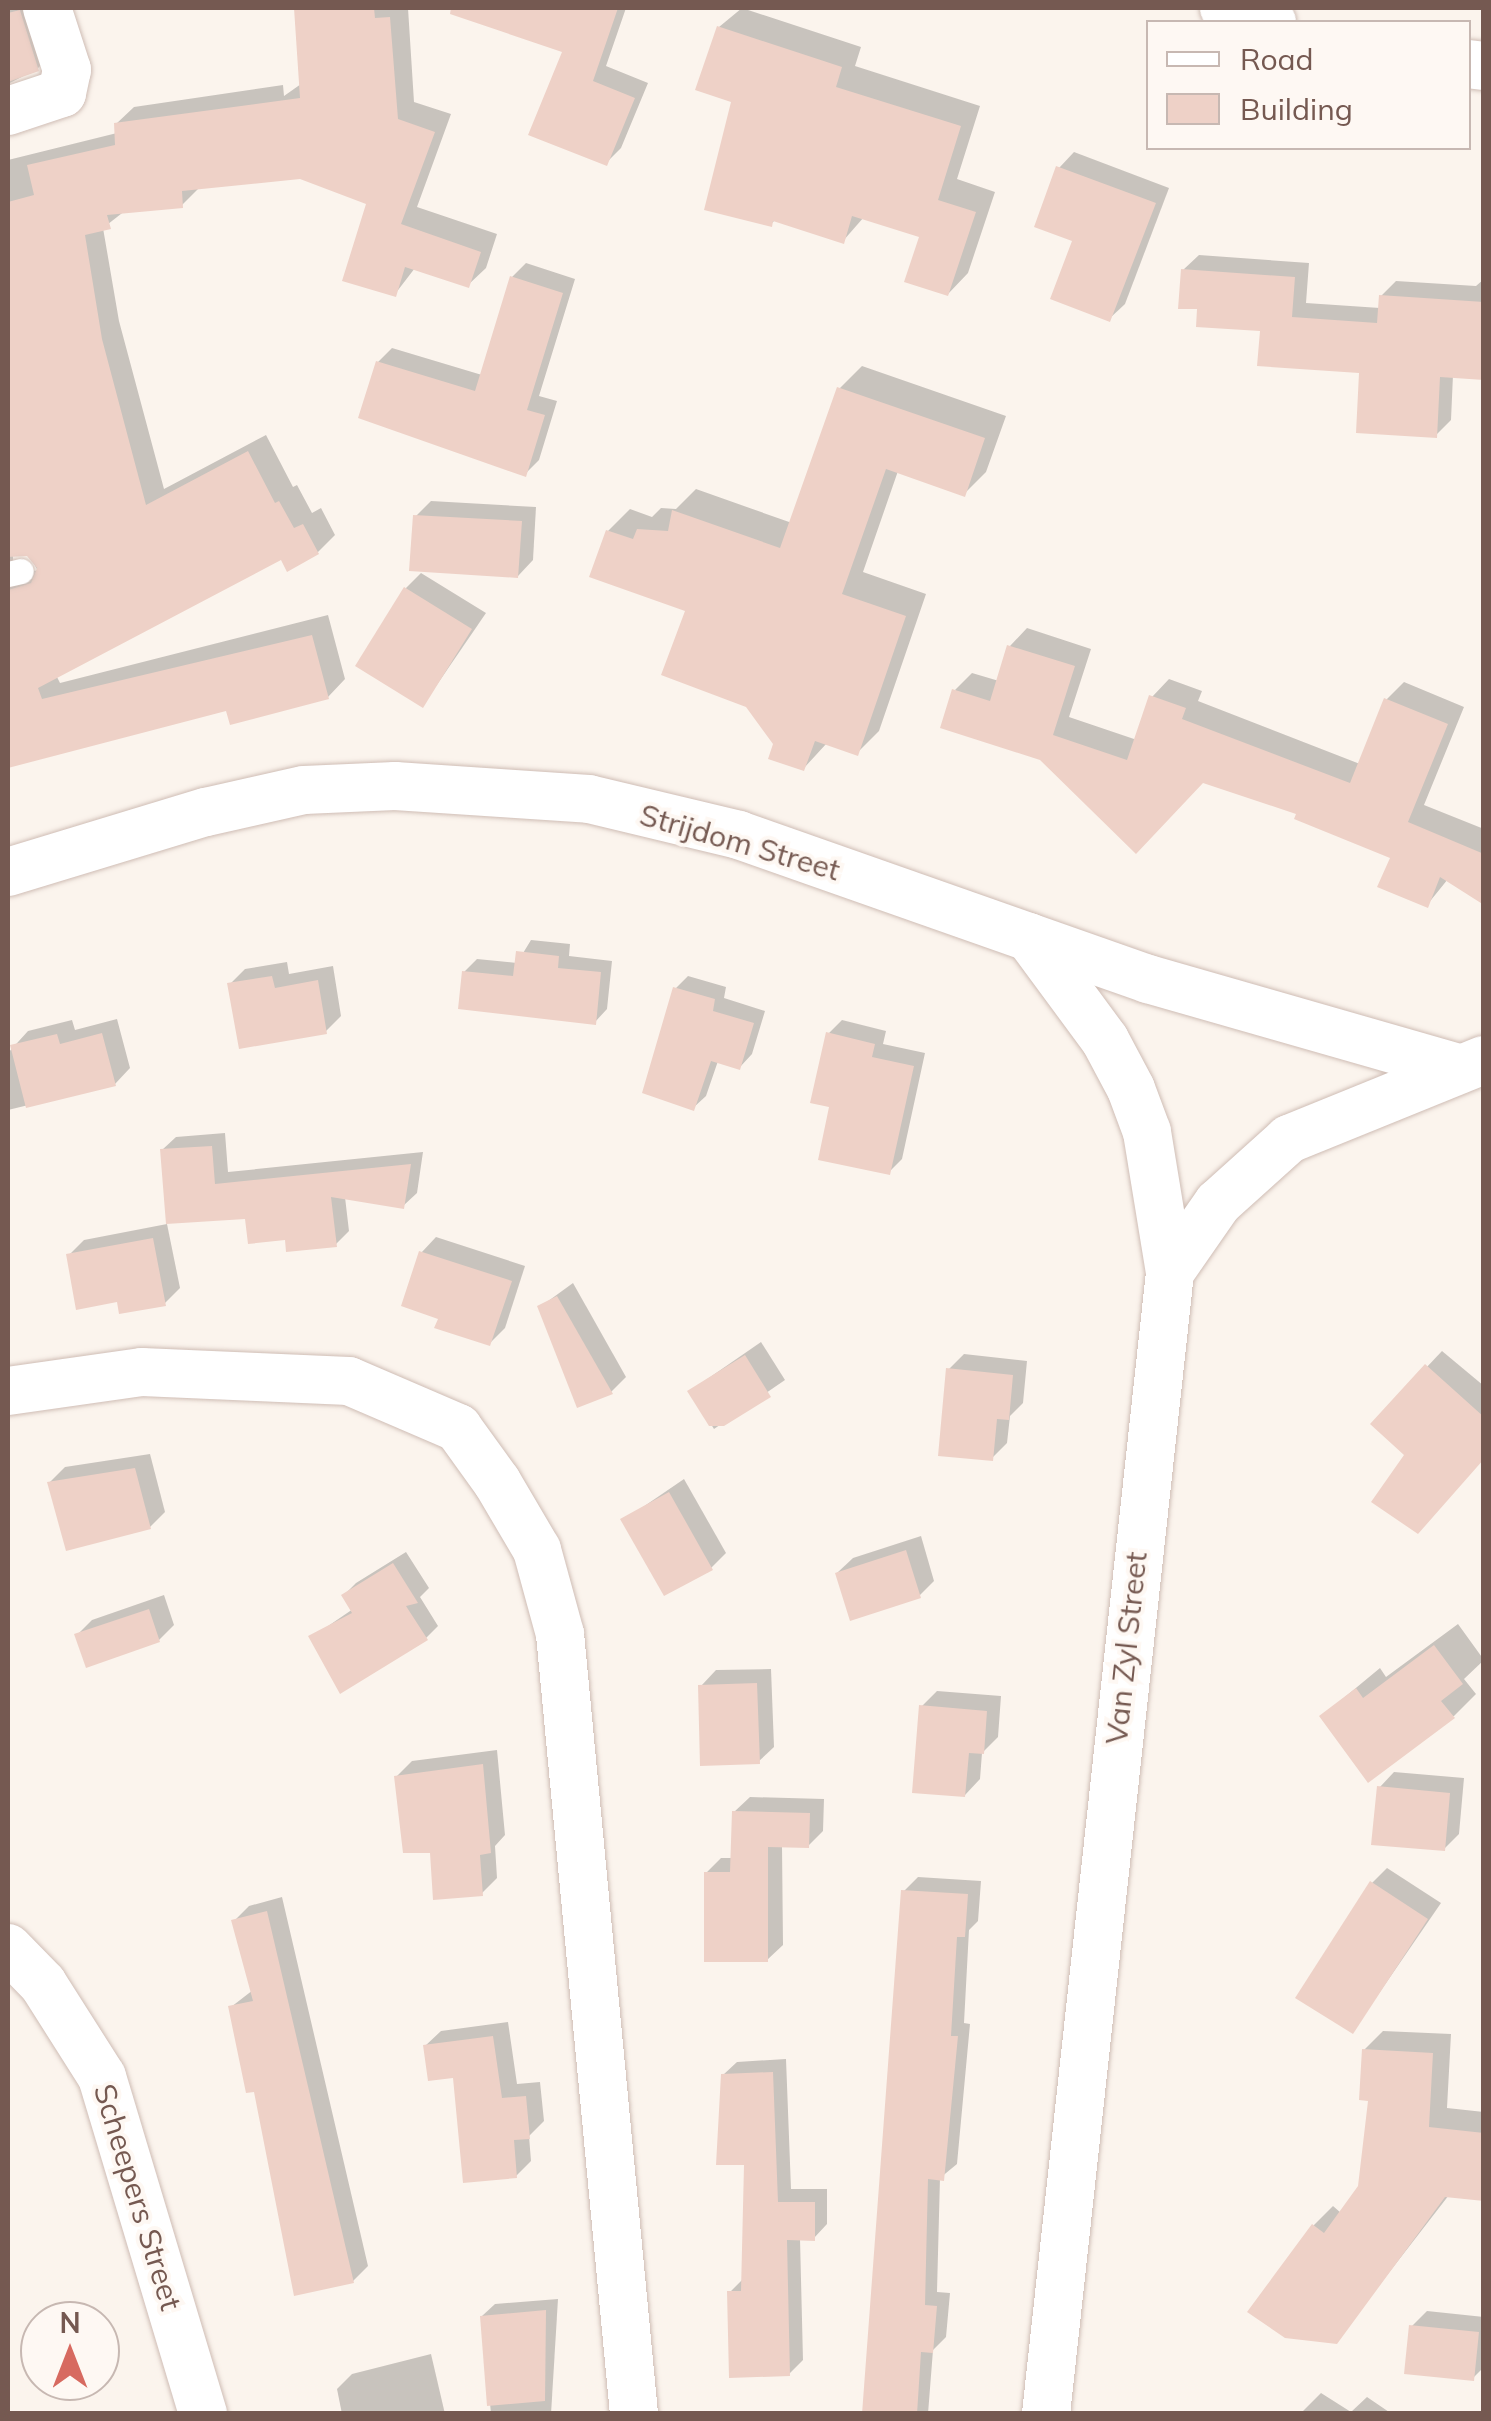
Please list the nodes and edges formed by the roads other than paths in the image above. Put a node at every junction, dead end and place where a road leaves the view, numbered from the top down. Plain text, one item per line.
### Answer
1 (47, 8) edge
2 (1224, 8) edge
3 (1265, 20) edge
4 (8, 111) edge
5 (8, 872) edge
6 (1029, 937) junction
7 (1469, 1064) edge
8 (1170, 1272) junction
9 (8, 1391) edge
10 (8, 1948) edge
11 (203, 2414) edge
12 (634, 2414) edge
13 (1046, 2414) edge

1 - 4 street
2 - 3 street
5 - 6 street, Strijdom Street
6 - 7 street, Strijdom Street
6 - 8 street
7 - 8 street, Van Zyl Street
8 - 13 street, Van Zyl Street
9 - 12 street
10 - 11 street, Scheepers Street

